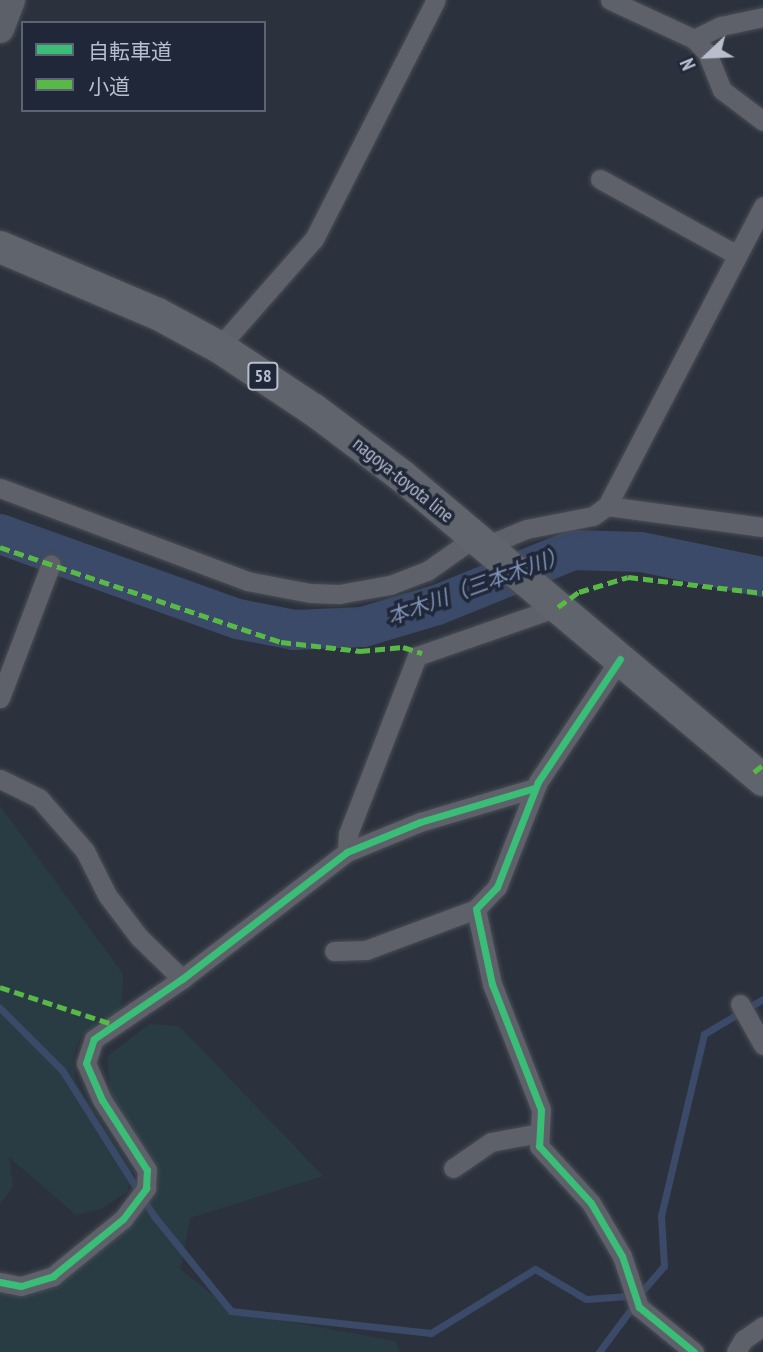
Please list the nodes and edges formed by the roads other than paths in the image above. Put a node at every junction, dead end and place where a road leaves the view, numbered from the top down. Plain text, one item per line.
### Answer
1 (11, 0) edge
2 (436, 0) edge
3 (610, 0) edge
4 (763, 18) edge
5 (0, 29) edge
6 (694, 39) junction
7 (763, 121) edge
8 (600, 180) dead end
9 (763, 206) edge
10 (0, 247) edge
11 (737, 255) junction
12 (219, 347) junction
13 (0, 488) edge
14 (607, 506) junction
15 (763, 527) edge
16 (485, 546) junction
17 (51, 564) dead end
18 (549, 601) junction
19 (620, 659) junction
20 (0, 698) edge
21 (0, 779) edge
22 (763, 780) edge
23 (535, 788) junction
24 (347, 852) junction
25 (476, 909) junction
26 (334, 951) dead end
27 (182, 979) junction
28 (740, 1004) dead end
29 (763, 1045) edge
30 (539, 1133) junction
31 (453, 1168) dead end
32 (0, 1282) edge
33 (763, 1326) edge
34 (694, 1352) edge
35 (736, 1352) edge

1 - 5 street
2 - 12 street
3 - 6 street
4 - 6 street
6 - 7 street
8 - 11 street
9 - 11 street
10 - 12 main road, nagoya-toyota line / 58
11 - 14 street
12 - 16 main road, nagoya-toyota line / 58
13 - 16 street
14 - 15 street
14 - 16 street
16 - 18 main road, nagoya-toyota line / 58
17 - 20 street
18 - 19 main road, nagoya-toyota line / 58
18 - 24 street
19 - 22 main road, nagoya-toyota line / 58
19 - 23 street
21 - 27 street
23 - 24 street
23 - 25 street
24 - 27 street
25 - 26 street
25 - 30 street
27 - 32 street
28 - 29 street
30 - 31 street
30 - 34 street
33 - 35 street

